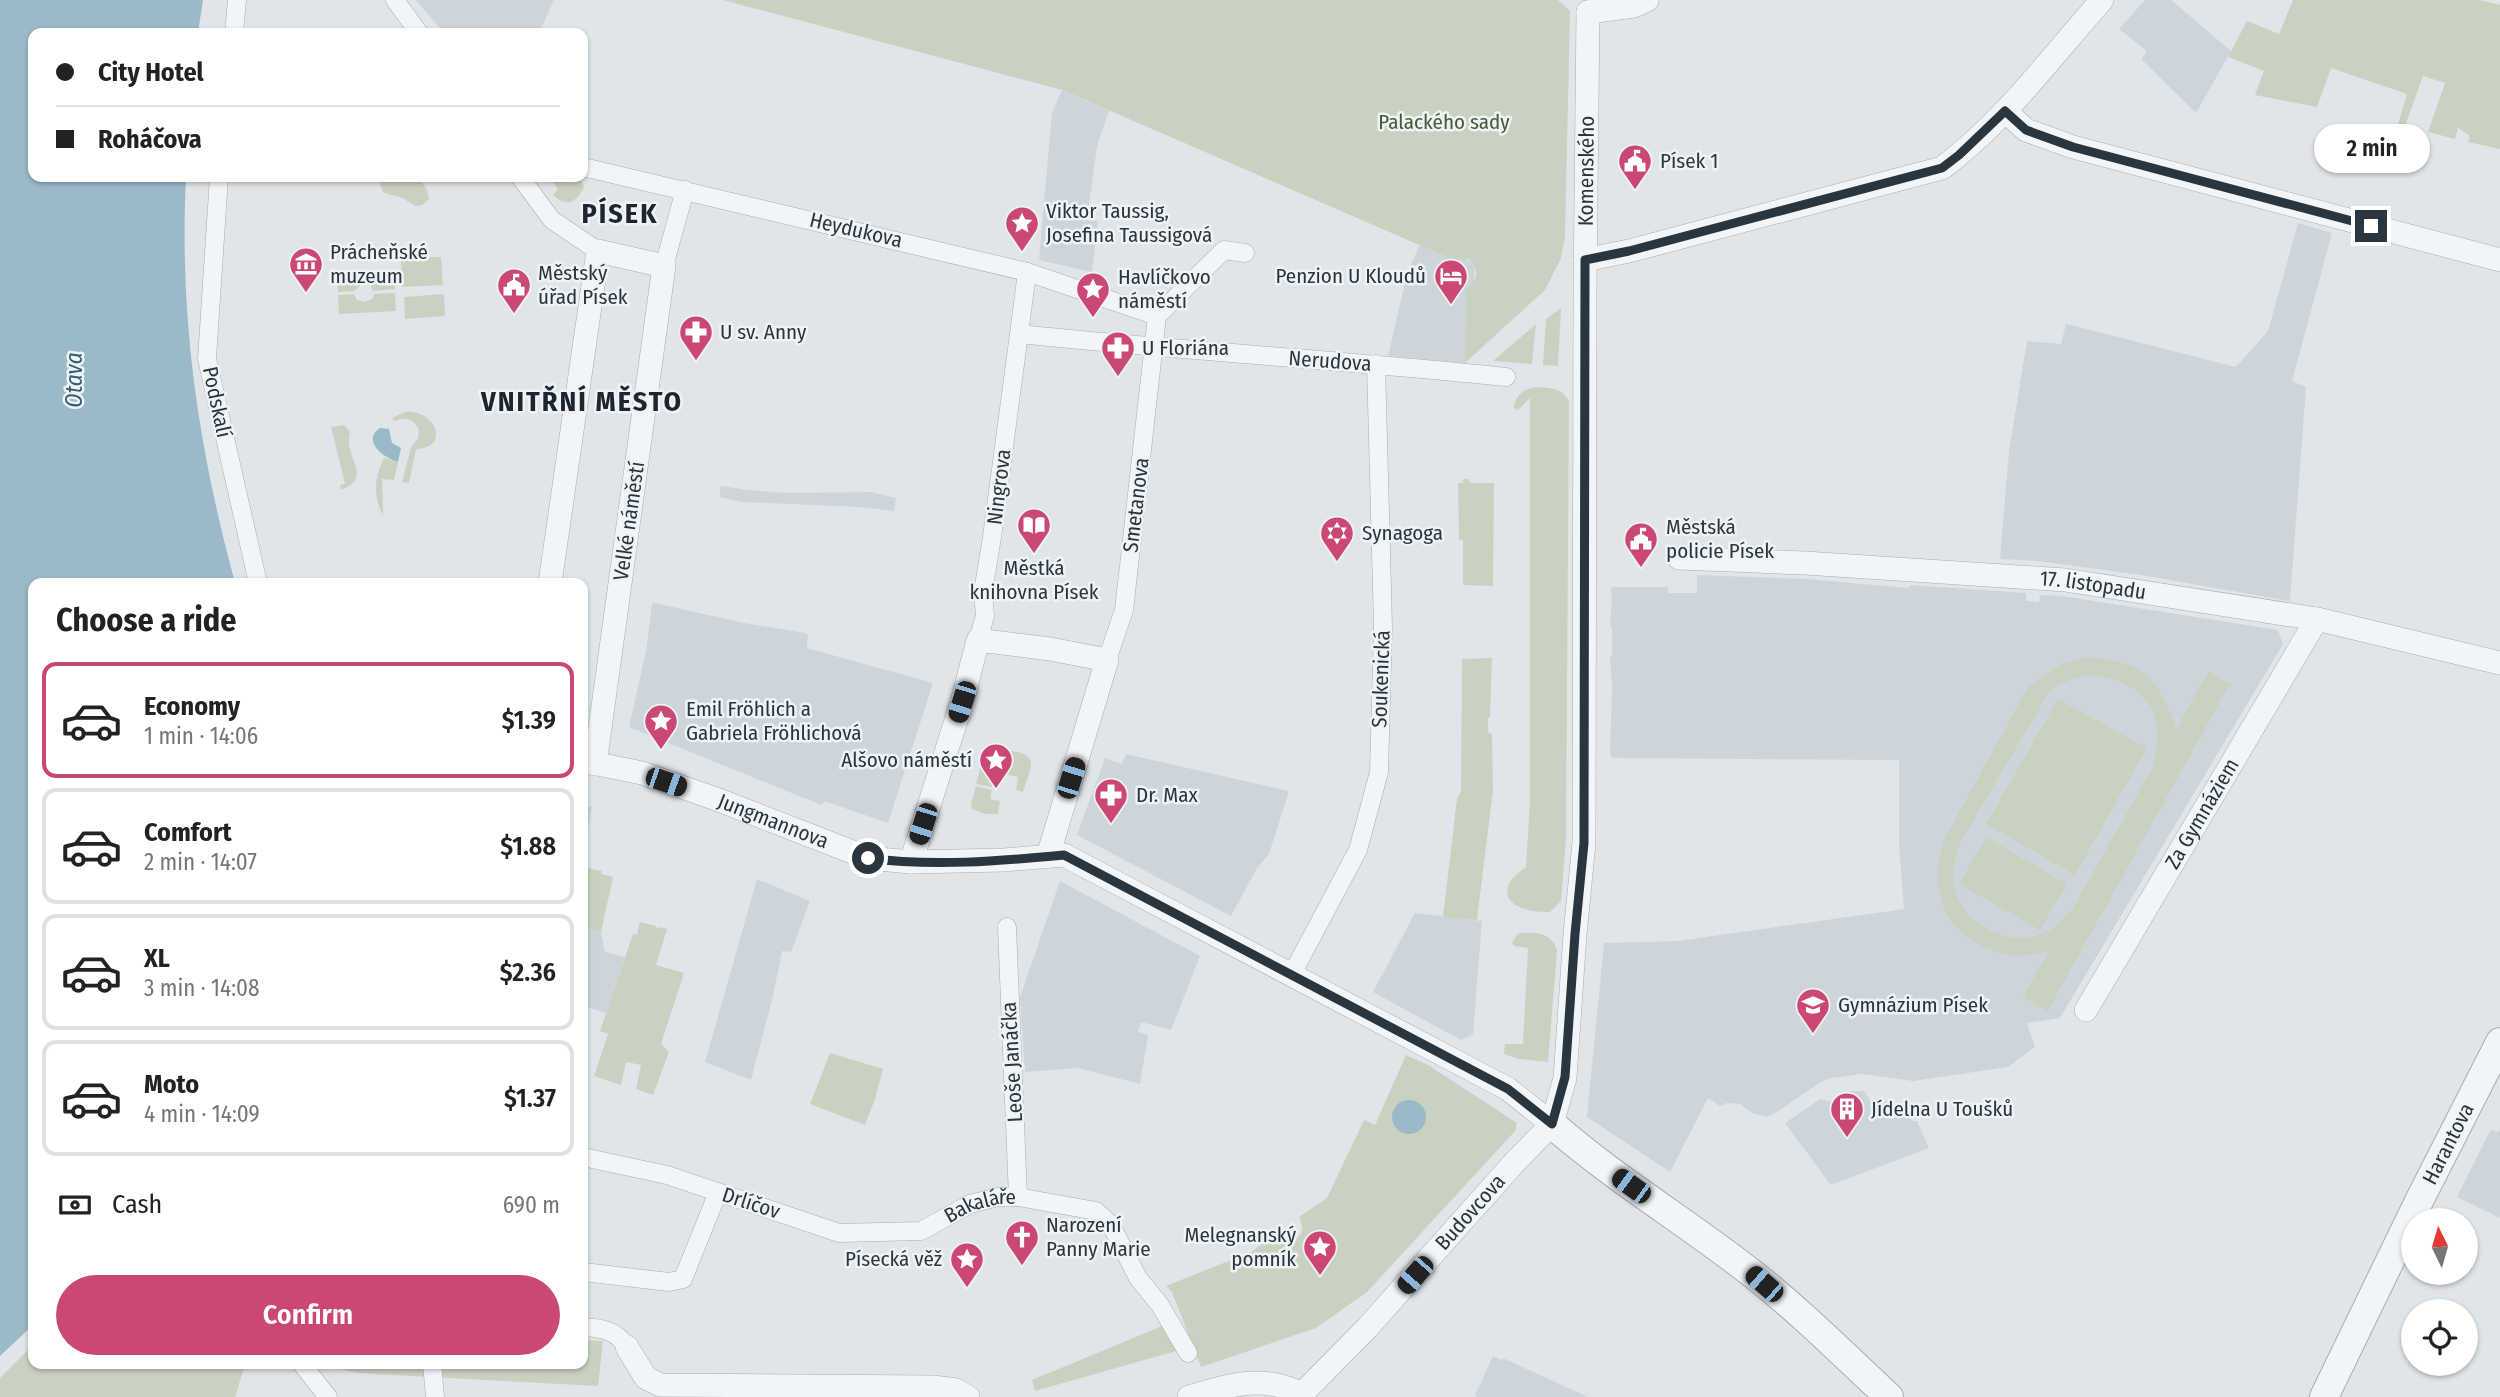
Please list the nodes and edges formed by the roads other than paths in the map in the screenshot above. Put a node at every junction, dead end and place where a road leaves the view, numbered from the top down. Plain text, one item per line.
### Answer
1 (237, 0) edge
2 (395, 0) edge
3 (1647, 0) edge
4 (2102, 0) edge
5 (1582, 6) edge
6 (234, 28) edge
7 (415, 28) edge
8 (2005, 111) junction
9 (588, 168) edge
10 (219, 182) edge
11 (524, 182) edge
12 (685, 190) junction
13 (598, 251) junction
14 (1245, 253) dead end
15 (1585, 260) junction
16 (2500, 260) edge
17 (664, 266) junction
18 (1027, 272) junction
19 (1157, 316) junction
20 (1019, 334) junction
21 (1154, 348) junction
22 (1376, 364) junction
23 (1506, 377) dead end
24 (1679, 558) dead end
25 (257, 578) edge
26 (551, 578) edge
27 (2317, 620) junction
28 (978, 640) junction
29 (1107, 660) junction
30 (2500, 663) edge
31 (589, 763) edge
32 (1048, 856) junction
33 (911, 862) junction
34 (1007, 927) dead end
35 (1292, 974) junction
36 (2086, 1010) dead end
37 (2500, 1042) edge
38 (2492, 1077) edge
39 (1552, 1124) junction
40 (588, 1158) edge
41 (719, 1192) junction
42 (1018, 1197) junction
43 (920, 1231) joint
44 (588, 1273) edge
45 (588, 1328) edge
46 (627, 1347) joint
47 (1188, 1353) dead end
48 (306, 1369) edge
49 (433, 1370) edge
50 (1301, 1395) edge
51 (328, 1397) edge
52 (435, 1397) edge
53 (968, 1397) edge
54 (1189, 1397) edge
55 (1889, 1397) edge
56 (2323, 1397) edge

1 - 6 street
2 - 7 street
3 - 5 street
4 - 8 street
5 - 15 street, Komenského
8 - 15 street
8 - 16 street
9 - 12 street
10 - 25 street, Podskalí
11 - 13 street
12 - 17 street, Velké náměstí
12 - 18 street, Heydukova
13 - 17 street
13 - 26 street
14 - 19 street
15 - 39 street, Komenského
17 - 31 street, Velké náměstí
18 - 19 street
18 - 20 street
19 - 21 street
20 - 21 street
20 - 28 street, Ningrova
21 - 22 street, Nerudova
21 - 29 street, Smetanova
22 - 23 street, Nerudova
22 - 35 street, Soukenická
24 - 27 street, 17. listopadu
27 - 30 street, 17. listopadu
27 - 36 street, Za Gymnáziem
28 - 29 street
28 - 33 street
29 - 32 street
31 - 33 street, Jungmannova
32 - 33 street
32 - 35 street
34 - 42 street, Leoše Janáčka
35 - 39 street
37 - 38 street, Harantova
38 - 56 street, Harantova
39 - 50 street, Budovcova
39 - 55 street
40 - 41 street, Drlíčov
41 - 43 street, Drlíčov
41 - 44 street
42 - 43 street, Bakaláře
42 - 47 street, Bakaláře
45 - 46 street
46 - 53 street
48 - 51 street
49 - 52 street
50 - 54 street

